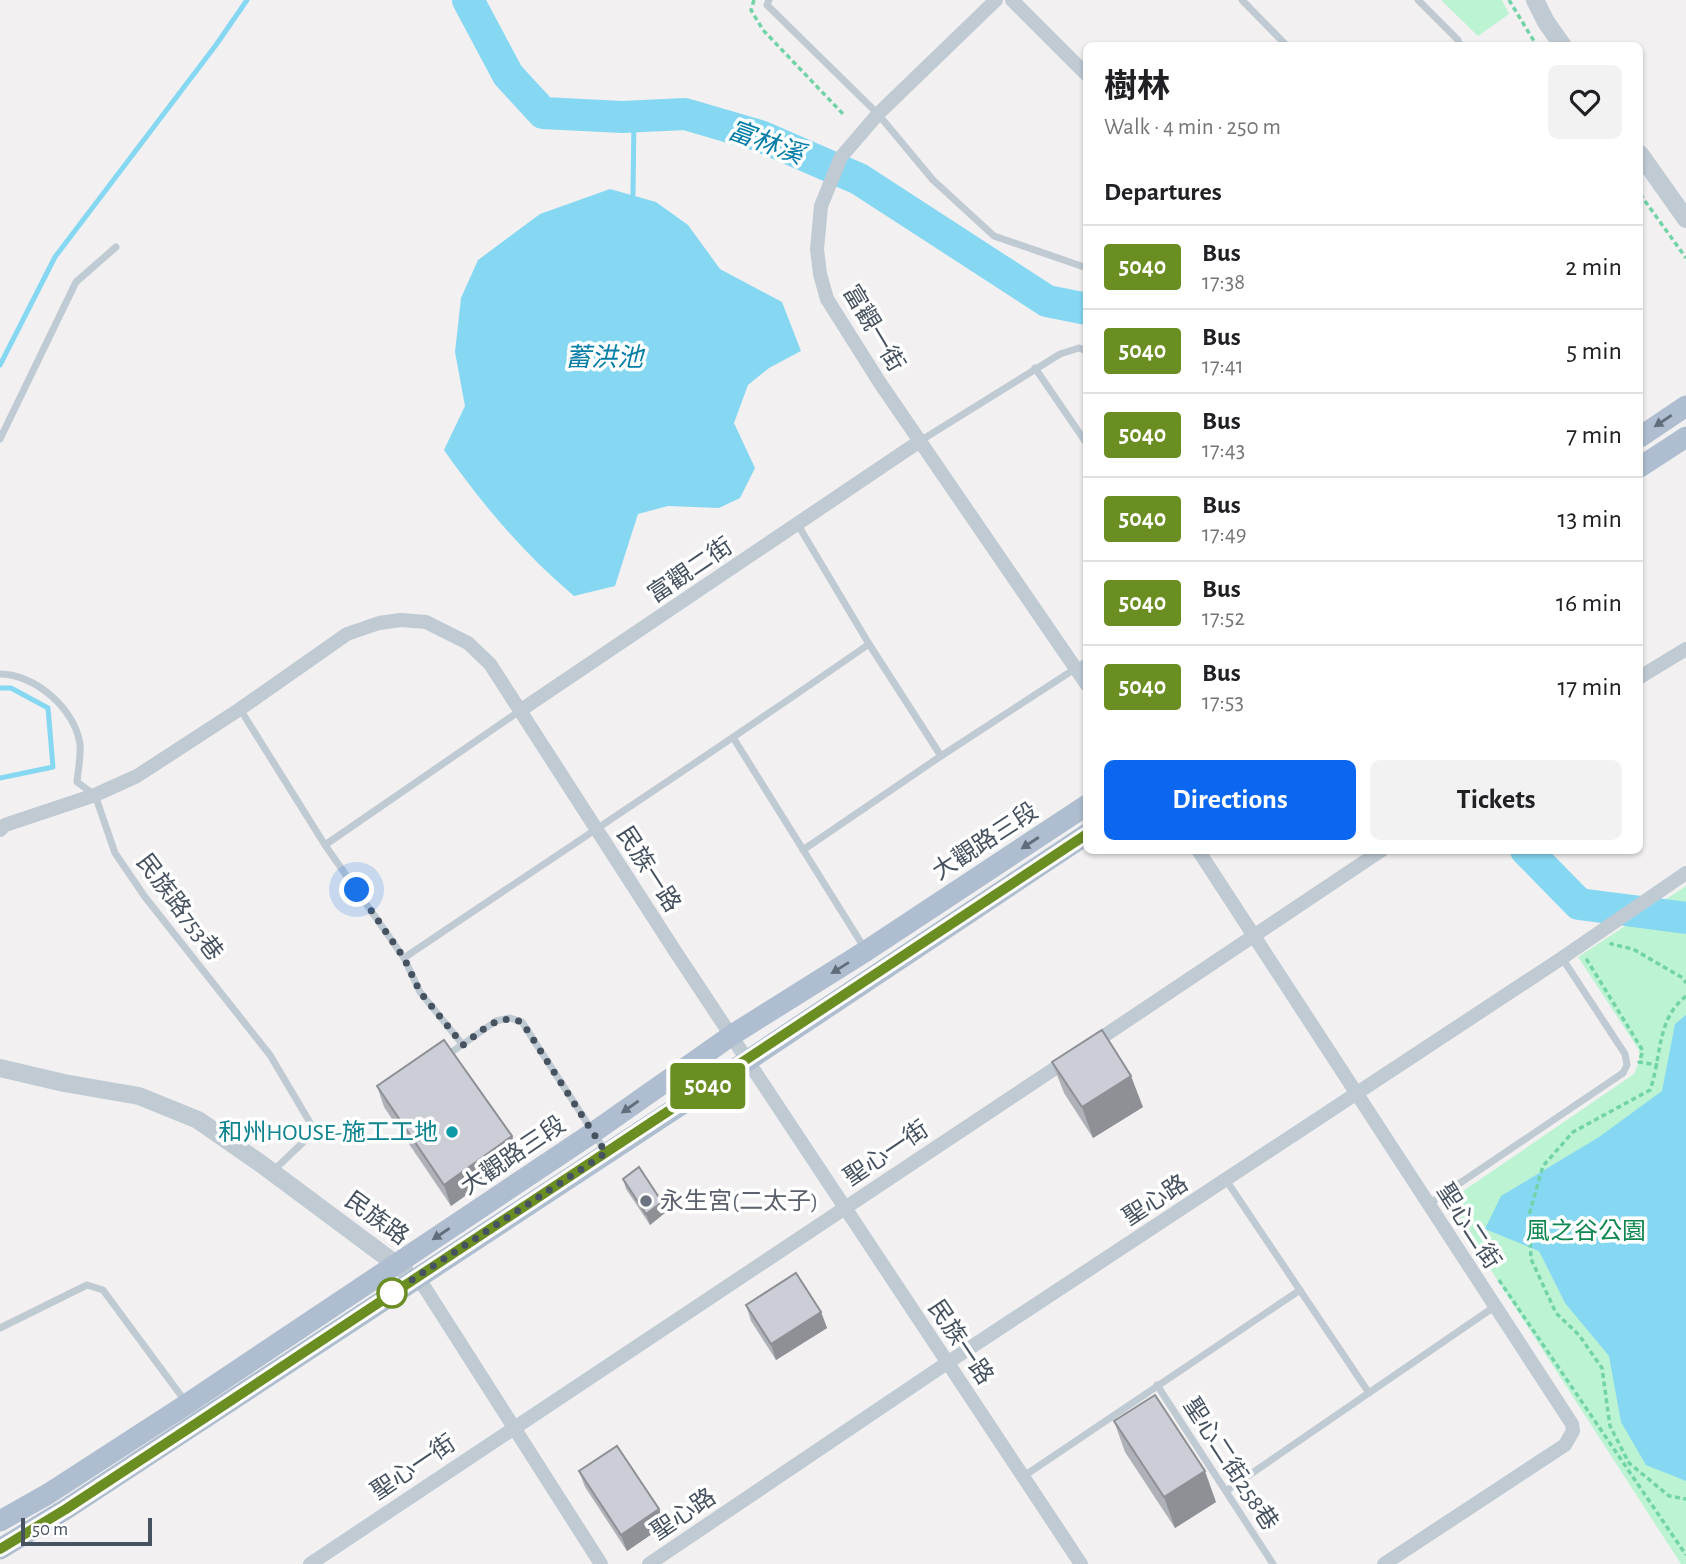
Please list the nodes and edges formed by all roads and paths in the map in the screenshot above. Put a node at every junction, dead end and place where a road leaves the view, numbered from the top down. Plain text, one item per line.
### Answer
1 (754, 0) edge
2 (769, 0) edge
3 (996, 0) edge
4 (1012, 0) edge
5 (1242, 0) edge
6 (1418, 0) edge
7 (1509, 0) edge
8 (1535, 0) edge
9 (1283, 42) edge
10 (1459, 42) edge
11 (1535, 42) edge
12 (1560, 42) edge
13 (1083, 71) edge
14 (878, 114) junction
15 (844, 115) dead end
16 (1643, 158) edge
17 (1643, 198) edge
18 (1686, 219) edge
19 (116, 247) dead end
20 (1686, 258) edge
21 (1083, 267) edge
22 (1083, 350) edge
23 (1035, 368) junction
24 (1686, 406) edge
25 (1643, 435) edge
26 (1686, 437) edge
27 (1083, 438) edge
28 (0, 439) edge
29 (920, 441) junction
30 (1643, 465) edge
31 (798, 525) junction
32 (869, 644) junction
33 (1686, 649) edge
34 (1081, 665) edge
35 (0, 674) edge
36 (1643, 675) edge
37 (240, 709) junction
38 (521, 710) junction
39 (734, 739) junction
40 (941, 755) junction
41 (95, 795) junction
42 (1083, 808) edge
43 (595, 828) junction
44 (0, 830) edge
45 (1083, 837) edge
46 (325, 845) junction
47 (803, 850) junction
48 (1201, 854) edge
49 (1376, 854) edge
50 (1686, 873) edge
51 (1254, 936) junction
52 (1622, 937) dead end
53 (1611, 944) junction
54 (1603, 950) dead end
55 (866, 951) junction
56 (1595, 955) dead end
57 (404, 958) junction
58 (1562, 958) junction
59 (1686, 983) edge
60 (1686, 996) edge
61 (732, 1035) junction
62 (463, 1045) junction
63 (442, 1058) edge
64 (748, 1059) junction
65 (1639, 1062) junction
66 (1658, 1065) junction
67 (0, 1068) edge
68 (1637, 1072) dead end
69 (1355, 1093) junction
70 (594, 1132) junction
71 (606, 1153) junction
72 (272, 1172) junction
73 (1227, 1180) junction
74 (1463, 1192) dead end
75 (1429, 1204) junction
76 (844, 1208) junction
77 (1455, 1216) dead end
78 (397, 1264) junction
79 (1494, 1273) dead end
80 (414, 1278) junction
81 (1300, 1290) junction
82 (1494, 1307) junction
83 (0, 1328) edge
84 (947, 1363) junction
85 (1157, 1385) junction
86 (1369, 1394) junction
87 (187, 1404) junction
88 (203, 1419) junction
89 (515, 1426) junction
90 (1024, 1476) junction
91 (1227, 1491) junction
92 (1686, 1499) edge
93 (0, 1521) edge
94 (0, 1549) edge
95 (1686, 1555) edge
96 (310, 1564) edge
97 (601, 1564) edge
98 (649, 1564) edge
99 (1081, 1564) edge
100 (1273, 1564) edge
101 (1384, 1564) edge

1 - 15 path
2 - 14 lane
3 - 14 street, 富觀一街
4 - 13 street
5 - 9 lane
6 - 10 lane
7 - 11 path
8 - 12 street
14 - 21 lane
14 - 29 street, 富觀一街
16 - 18 street
17 - 20 path
19 - 28 lane
22 - 23 lane, 富觀二街
23 - 27 lane
23 - 29 lane, 富觀二街
24 -> 25 main road
26 - 30 main road
29 - 31 street, 富觀二街
29 - 34 street, 富觀一街
31 - 32 lane
31 - 38 street, 富觀二街
32 - 39 lane
32 - 40 lane
33 - 36 street
34 - 40 lane
35 - 41 lane, 民族路753巷
37 - 38 street, 民族一路
37 - 41 street, 民族一路
37 - 46 lane
38 - 43 street, 民族一路
38 - 46 lane, 富觀二街
39 - 43 lane
39 - 47 lane
40 - 47 lane
41 - 44 street, 民族一路
41 - 72 lane, 民族路753巷
42 -> 55 main road, 大觀路三段
43 - 57 lane
43 - 61 street, 民族一路
45 - 64 main road, 大觀路三段
46 - 57 lane
47 - 55 lane
48 - 51 street, 聖心二街
49 - 51 street, 聖心一街
50 - 58 street, 聖心路
51 - 69 street, 聖心二街
51 - 76 street, 聖心一街
52 - 53 path
53 - 54 path
53 - 59 path
55 -> 61 main road, 大觀路三段
56 - 65 path
57 - 62 lane
58 - 69 street, 聖心路
58 - 75 lane
60 - 66 path
61 - 64 street, 民族一路
61 -> 70 main road, 大觀路三段
62 - 63 lane
62 - 70 lane
64 - 71 main road, 大觀路三段
64 - 76 street, 民族一路
65 - 66 path
65 - 68 path
66 - 92 path
67 - 72 street, 民族路
69 - 73 street, 聖心路
69 - 75 street, 聖心二街
70 - 71 lane
70 -> 78 main road, 大觀路三段
71 - 80 main road, 大觀路三段
72 - 78 street, 民族路
73 - 81 lane
73 - 84 street, 聖心路
74 - 77 path
75 - 82 street, 聖心二街
76 - 84 street, 民族一路
76 - 89 street, 聖心一街
78 - 80 street, 民族路
78 - 87 main road, 大觀路三段
79 - 95 path
80 - 88 main road, 大觀路三段
80 - 89 street, 民族路
81 - 85 lane
81 - 86 lane
82 - 86 lane
82 - 101 street, 聖心二街
83 - 87 lane
84 - 90 street, 民族一路
84 - 98 street, 聖心路
85 - 90 lane
85 - 91 lane, 聖心二街258巷
86 - 91 lane
87 - 88 lane
87 - 93 main road, 大觀路三段
88 - 94 main road, 大觀路三段
89 - 96 street, 聖心一街
89 - 97 street, 民族路
90 - 99 street, 民族一路
91 - 100 lane, 聖心二街258巷

